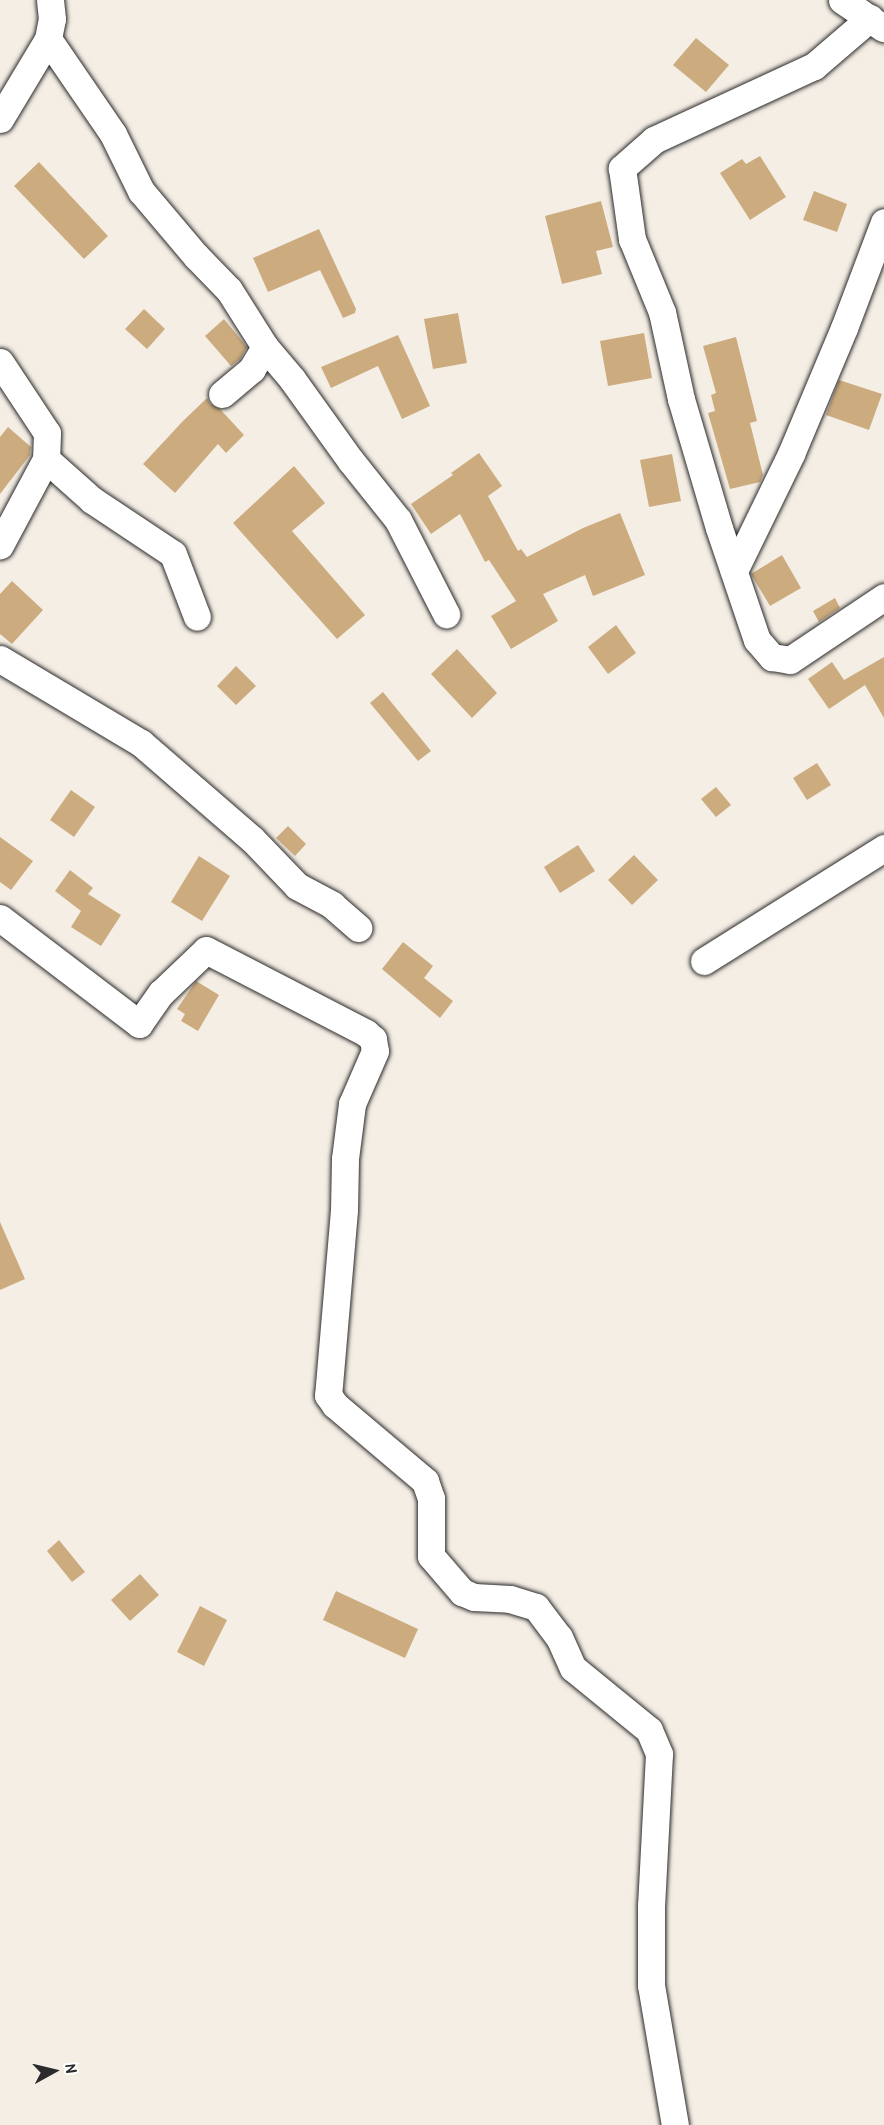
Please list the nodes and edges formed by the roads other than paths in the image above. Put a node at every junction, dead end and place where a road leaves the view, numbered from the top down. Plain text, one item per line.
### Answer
1 (50, 0) edge
2 (842, 0) edge
3 (877, 24) edge
4 (48, 39) junction
5 (0, 118) edge
6 (884, 222) edge
7 (875, 275) edge
8 (265, 347) junction
9 (0, 362) edge
10 (222, 394) dead end
11 (46, 459) junction
12 (0, 545) edge
13 (734, 571) junction
14 (884, 597) edge
15 (446, 614) dead end
16 (197, 617) dead end
17 (0, 659) edge
18 (884, 848) edge
19 (0, 918) edge
20 (358, 928) dead end
21 (704, 961) dead end
22 (675, 2125) edge

1 - 4 street
2 - 3 street
3 - 13 street
4 - 5 street
4 - 8 street
6 - 7 street
7 - 13 street
8 - 10 street
8 - 15 street
9 - 11 street
11 - 12 street
11 - 16 street
13 - 14 street
17 - 20 street
18 - 21 street
19 - 22 street

